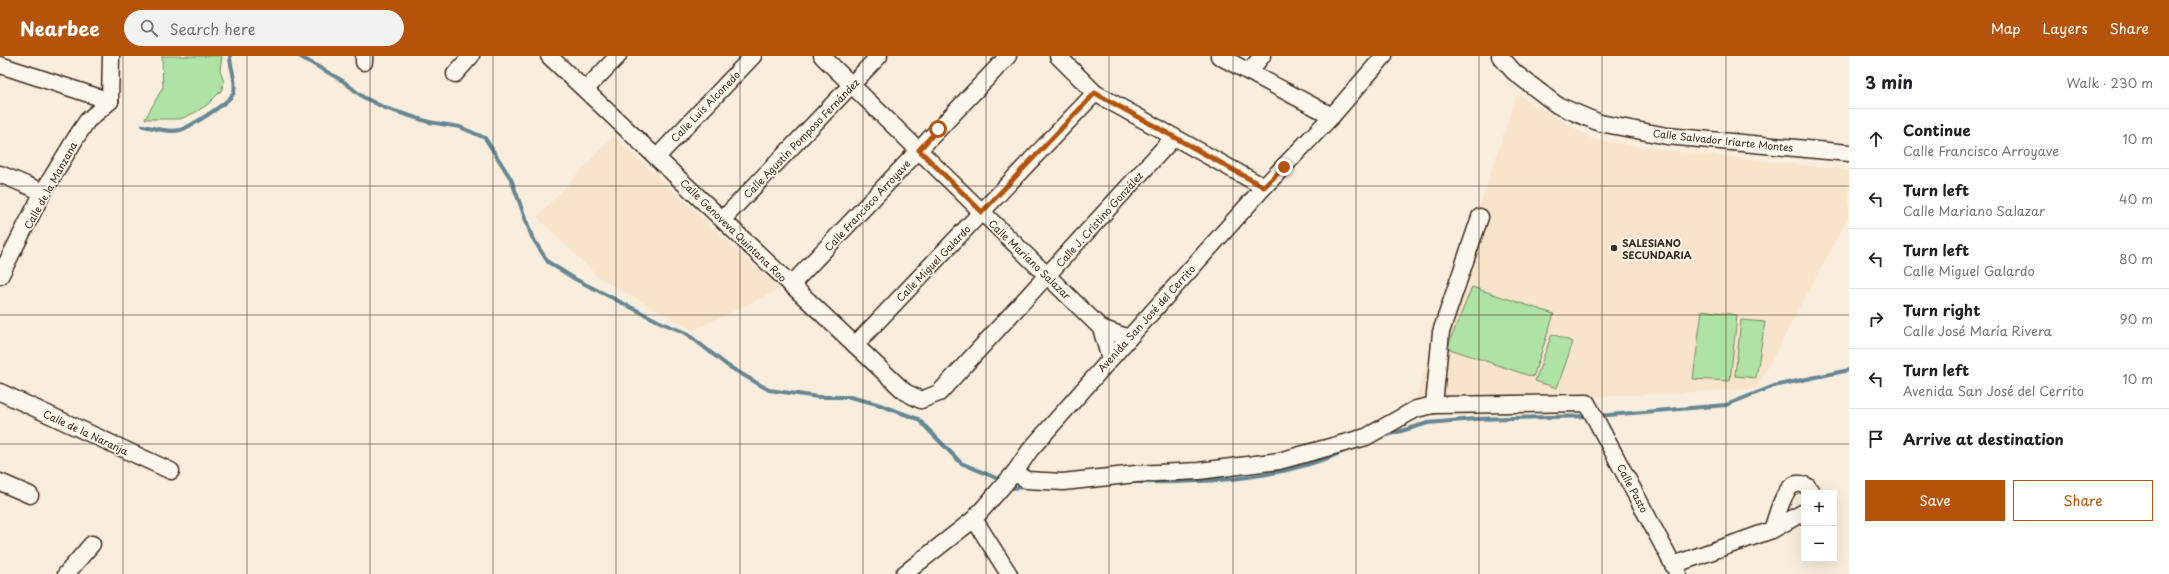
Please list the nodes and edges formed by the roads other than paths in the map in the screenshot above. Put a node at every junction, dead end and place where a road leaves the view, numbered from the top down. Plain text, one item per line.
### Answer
1 (111, 56) edge
2 (471, 56) edge
3 (549, 56) edge
4 (618, 56) edge
5 (753, 56) edge
6 (822, 56) edge
7 (878, 56) edge
8 (1008, 56) edge
9 (1058, 56) edge
10 (1219, 56) edge
11 (1262, 56) edge
12 (1384, 56) edge
13 (1500, 56) edge
14 (20, 64) edge
15 (0, 65) edge
16 (1249, 72) junction
17 (455, 74) dead end
18 (851, 85) junction
19 (586, 89) junction
20 (1095, 93) junction
21 (110, 101) junction
22 (1332, 116) junction
23 (1174, 138) junction
24 (919, 150) junction
25 (1849, 153) edge
26 (657, 157) junction
27 (0, 174) edge
28 (1264, 187) junction
29 (43, 192) junction
30 (982, 212) junction
31 (1480, 217) dead end
32 (723, 219) junction
33 (0, 276) edge
34 (1048, 276) junction
35 (791, 285) junction
36 (1101, 328) junction
37 (1129, 338) junction
38 (855, 345) junction
39 (1110, 359) junction
40 (0, 392) edge
41 (921, 400) joint
42 (1434, 405) junction
43 (172, 471) dead end
44 (1015, 472) junction
45 (0, 482) edge
46 (1810, 490) edge
47 (30, 495) dead end
48 (1801, 514) edge
49 (974, 519) junction
50 (1772, 530) junction
51 (92, 544) dead end
52 (1676, 570) edge
53 (66, 574) edge
54 (904, 574) edge
55 (1009, 574) edge

1 - 21 street
2 - 17 street
3 - 19 street, Calle Genoveva Quintana Roo
4 - 19 street
5 - 26 street, Calle Luis Alconedo
6 - 18 street, Calle Mariano Salazar
7 - 18 street, Calle Agustín Pomposo Fernández
8 - 24 street, Calle Francisco Arroyave
9 - 20 street
10 - 16 street
11 - 16 street
12 - 22 street, Avenida San José del Cerrito
13 - 25 street, Calle Salvador Iriarte Montes
14 - 15 street
14 - 21 street
16 - 22 street
18 - 24 street, Calle Mariano Salazar
18 - 32 street, Calle Agustín Pomposo Fernández
19 - 26 street, Calle Genoveva Quintana Roo
20 - 23 street
20 - 30 street, Calle Miguel Galardo
21 - 29 street, Calle de la Manzana
22 - 28 street, Avenida San José del Cerrito
23 - 28 street
23 - 34 street, Calle J. Cristino González
24 - 30 street, Calle Mariano Salazar
24 - 35 street, Calle Francisco Arroyave
26 - 32 street, Calle Genoveva Quintana Roo
27 - 29 street
28 - 37 street, Avenida San José del Cerrito
29 - 33 street, Calle de la Manzana
30 - 34 street, Calle Mariano Salazar
30 - 38 street, Calle Miguel Galardo
31 - 42 street
32 - 35 street, Calle Genoveva Quintana Roo
34 - 36 street, Calle Mariano Salazar
34 - 41 street, Calle J. Cristino González
35 - 38 street, Calle Genoveva Quintana Roo
36 - 37 street, Calle Mariano Salazar
36 - 39 street, Calle Mariano Salazar
37 - 39 street, Avenida San José del Cerrito
38 - 41 street, Calle Genoveva Quintana Roo
39 - 44 street, Avenida San José del Cerrito
40 - 43 street, Calle de la Naranja
42 - 44 street
42 - 52 street, Calle Pasto
44 - 49 street, Avenida San José del Cerrito
45 - 47 street
46 - 50 street
48 - 50 street
49 - 54 street, Avenida San José del Cerrito
49 - 55 street
50 - 52 street
51 - 53 street

